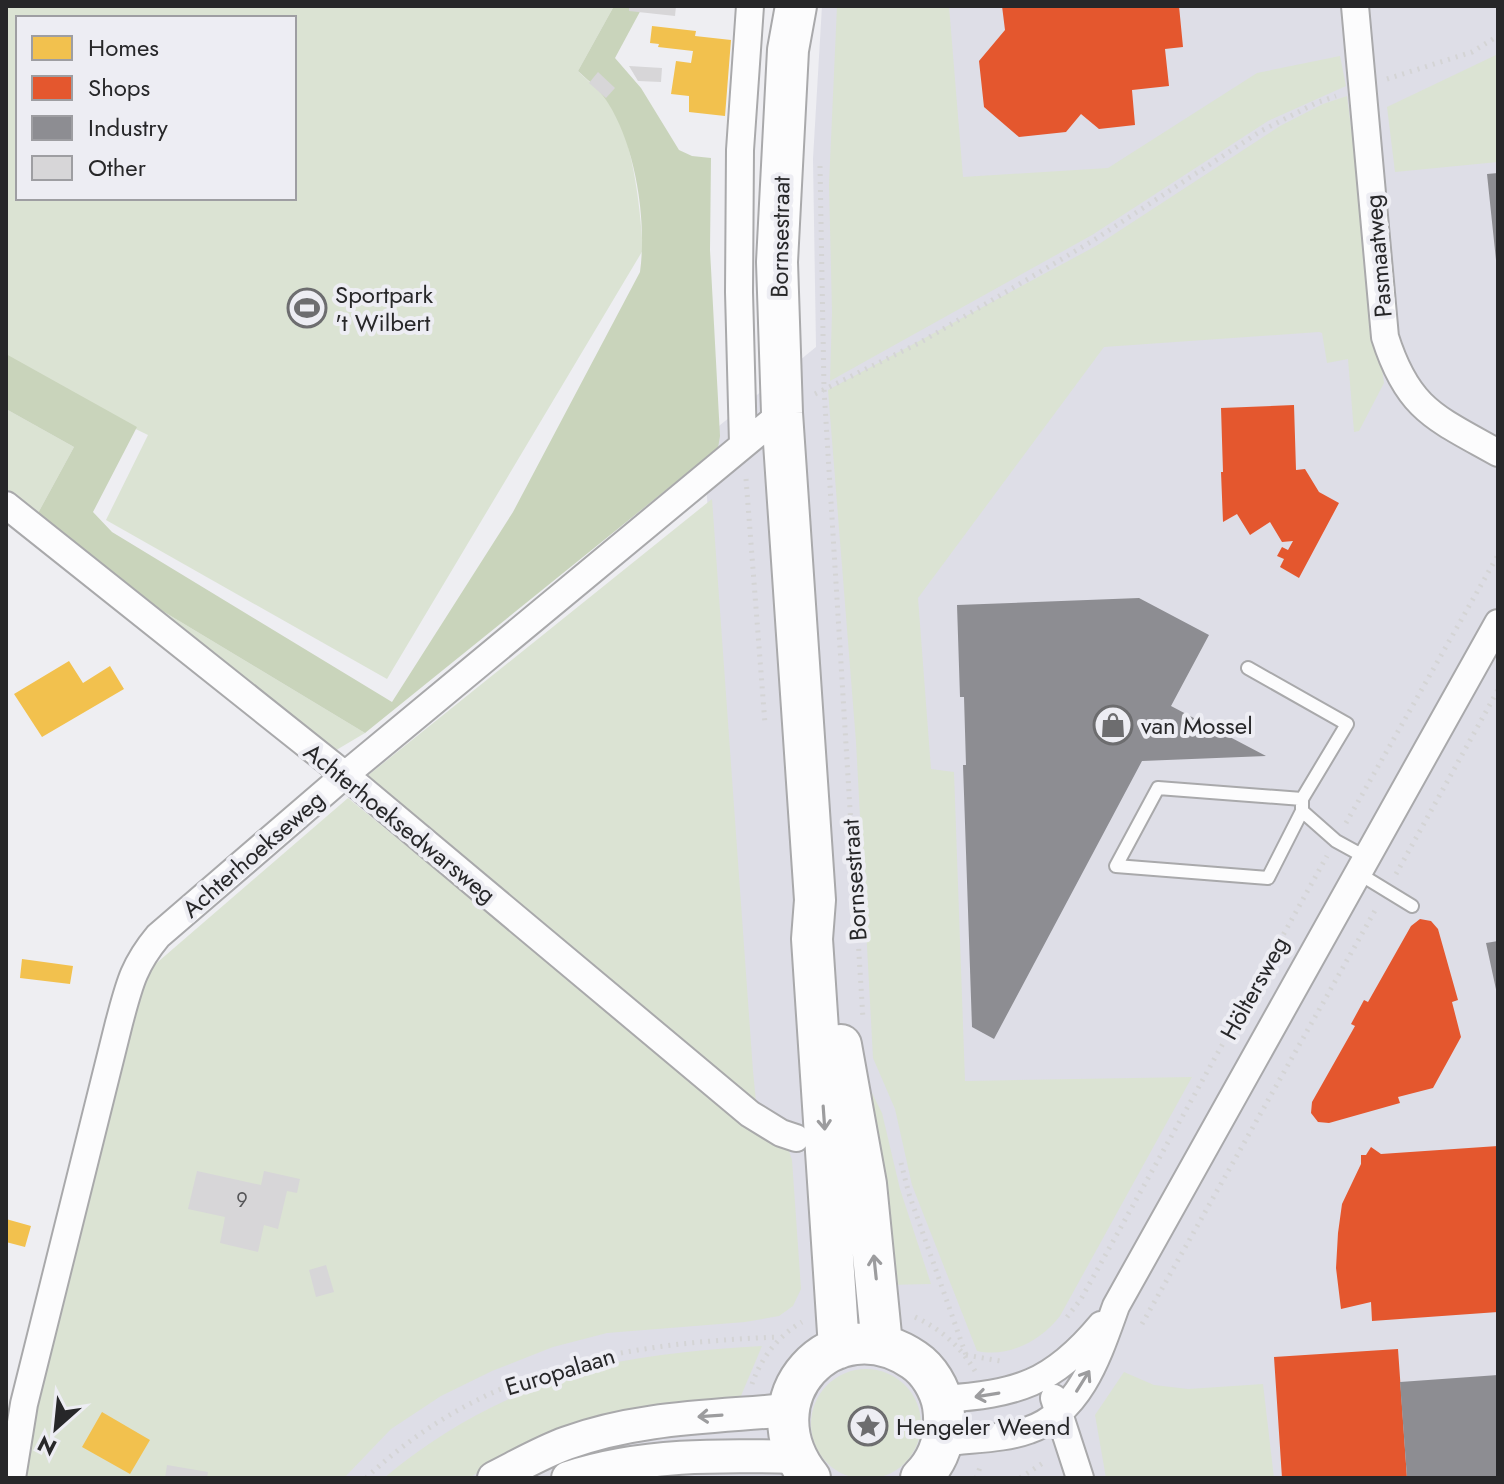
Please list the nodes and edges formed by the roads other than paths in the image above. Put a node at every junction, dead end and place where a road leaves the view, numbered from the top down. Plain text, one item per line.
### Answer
1 (750, 6) edge
2 (796, 6) edge
3 (1355, 6) edge
4 (782, 413) junction
5 (743, 444) junction
6 (1498, 453) edge
7 (6, 505) edge
8 (1498, 623) edge
9 (1248, 668) dead end
10 (345, 775) junction
11 (1302, 805) junction
12 (1362, 866) junction
13 (815, 900) junction
14 (1412, 906) dead end
15 (796, 1138) dead end
16 (1116, 1306) junction
17 (882, 1345) junction
18 (839, 1348) junction
19 (1048, 1375) junction
20 (942, 1399) junction
21 (788, 1410) junction
22 (1059, 1414) junction
23 (943, 1443) junction
24 (802, 1468) edge
25 (12, 1478) edge
26 (494, 1478) edge
27 (568, 1478) edge
28 (921, 1478) edge
29 (1080, 1478) edge

1 - 5 street, Bornsestraat
2 - 4 main road, Bornsestraat
3 - 6 street, Pasmaatweg
4 - 5 street, Achterhoekseweg
4 - 13 main road, Bornsestraat
5 - 10 street, Achterhoekseweg
7 - 10 street, Achterhoeksedwarsweg
8 - 12 street, Höltersweg
9 - 11 lane
10 - 15 street, Achterhoeksedwarsweg
10 - 25 street, Achterhoekseweg
11 - 11 lane
11 - 12 lane
12 - 14 lane
12 - 16 street, Höltersweg
17 -> 13 main road, Bornsestraat
13 -> 18 main road, Bornsestraat
16 - 19 street, Höltersweg
22 -> 16 street, Höltersweg
17 - 18 main road
17 - 20 main road
18 - 21 main road
19 -> 20 street, Höltersweg
19 - 22 street
20 - 23 main road
21 - 24 main road
21 -> 26 street
22 - 23 street, Höltersweg
22 - 29 street
23 - 28 main road
24 - 27 street

